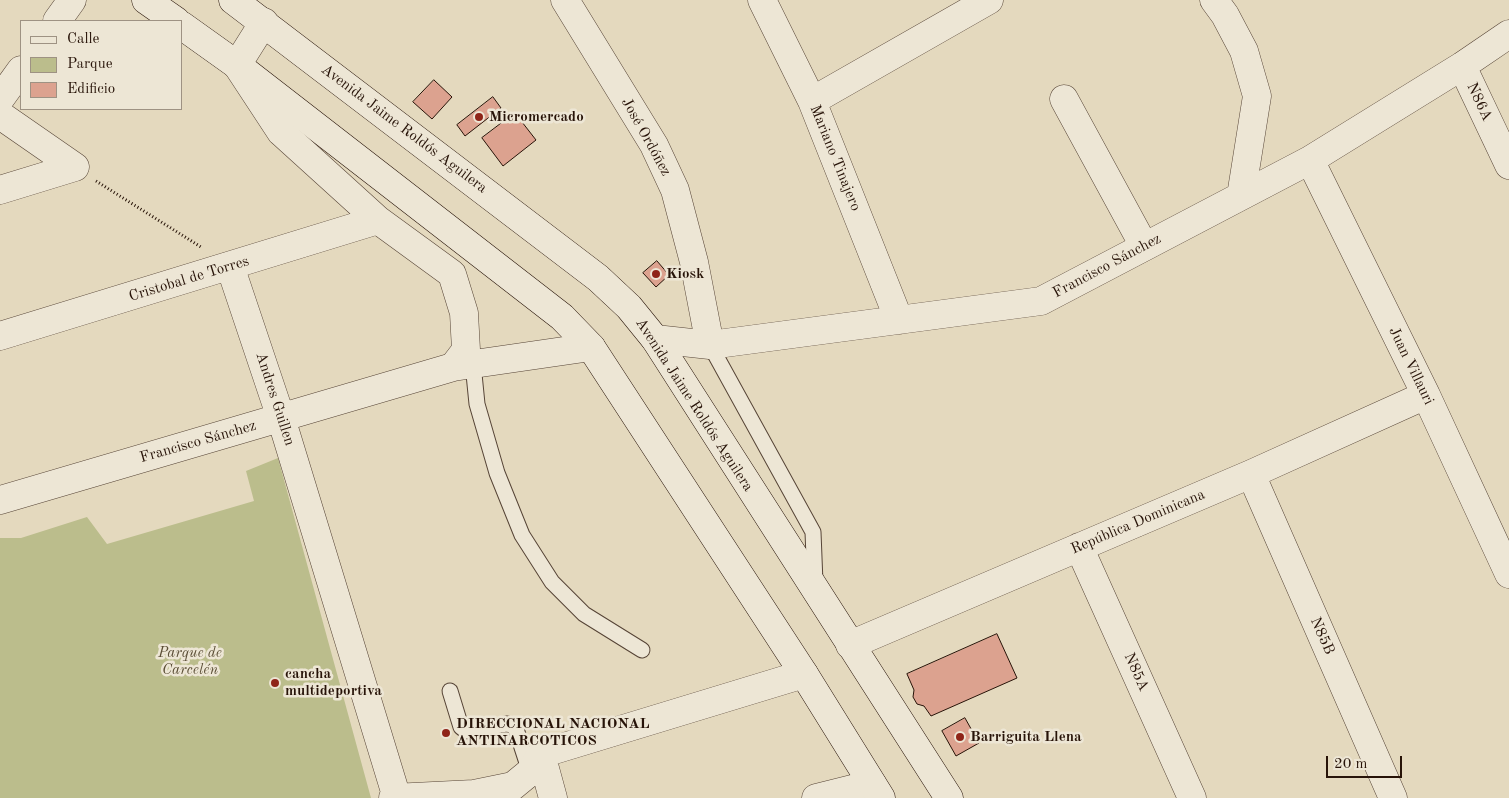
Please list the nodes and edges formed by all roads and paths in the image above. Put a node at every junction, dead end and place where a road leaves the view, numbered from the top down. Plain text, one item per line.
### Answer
1 (72, 0) edge
2 (146, 0) edge
3 (233, 0) edge
4 (565, 0) edge
5 (762, 0) edge
6 (989, 0) edge
7 (1214, 0) edge
8 (58, 20) edge
9 (175, 20) edge
10 (264, 22) junction
11 (182, 26) edge
12 (1509, 34) edge
13 (237, 65) junction
14 (1462, 66) junction
15 (20, 71) edge
16 (0, 99) edge
17 (1064, 99) dead end
18 (812, 100) junction
19 (0, 115) edge
20 (1310, 160) junction
21 (1509, 165) edge
22 (75, 167) junction
23 (0, 190) edge
24 (1241, 196) junction
25 (378, 220) junction
26 (1144, 246) junction
27 (230, 266) junction
28 (899, 320) junction
29 (0, 336) edge
30 (655, 339) junction
31 (710, 345) junction
32 (591, 346) junction
33 (463, 366) junction
34 (1426, 395) junction
35 (281, 418) junction
36 (1251, 474) junction
37 (0, 500) edge
38 (1079, 547) junction
39 (1509, 574) edge
40 (816, 592) junction
41 (850, 645) junction
42 (642, 650) dead end
43 (804, 674) junction
44 (450, 691) dead end
45 (528, 776) edge
46 (877, 791) edge
47 (396, 798) edge
48 (553, 798) edge
49 (816, 798) edge
50 (949, 798) edge
51 (1192, 798) edge
52 (1393, 798) edge

1 - 8 street
2 - 9 street
3 - 10 street, Avenida Jaime Roldós Aguilera
4 - 31 street, José Ordóñez
5 - 18 street, Mariano Tinajero
6 - 18 street
7 - 24 street
10 - 13 street
10 - 30 street, Avenida Jaime Roldós Aguilera
11 - 13 street
12 - 14 street, Francisco Sánchez
13 - 25 street
13 - 32 street
14 - 20 street, Francisco Sánchez
14 - 21 street, N86A
15 - 16 street
17 - 26 street
18 - 28 street, Mariano Tinajero
19 - 22 street
20 - 24 street, Francisco Sánchez
20 - 34 street, Juan Villauri
22 - 23 street
22 - 27 path
24 - 26 street, Francisco Sánchez
25 - 27 street, Cristobal de Torres
25 - 33 street
26 - 28 street, Francisco Sánchez
27 - 29 street, Cristobal de Torres
27 - 35 street, Andres Guillen
28 - 31 street, Francisco Sánchez
30 - 31 street, Francisco Sánchez
30 - 40 street, Avenida Jaime Roldós Aguilera
31 - 40 lane
32 - 33 street, Francisco Sánchez
32 - 43 street
33 - 35 street, Francisco Sánchez
33 - 42 lane
34 - 36 street, República Dominicana
34 - 39 street, Juan Villauri
35 - 37 street, Francisco Sánchez
35 - 47 street, Andres Guillen
36 - 38 street, República Dominicana
36 - 52 street, N85B
38 - 41 street, República Dominicana
38 - 51 street, N85A
40 - 41 street, Avenida Jaime Roldós Aguilera
41 - 50 street, Avenida Jaime Roldós Aguilera
43 - 45 street
43 - 46 street
44 - 45 lane
45 - 47 street
45 - 48 street
46 - 49 street

